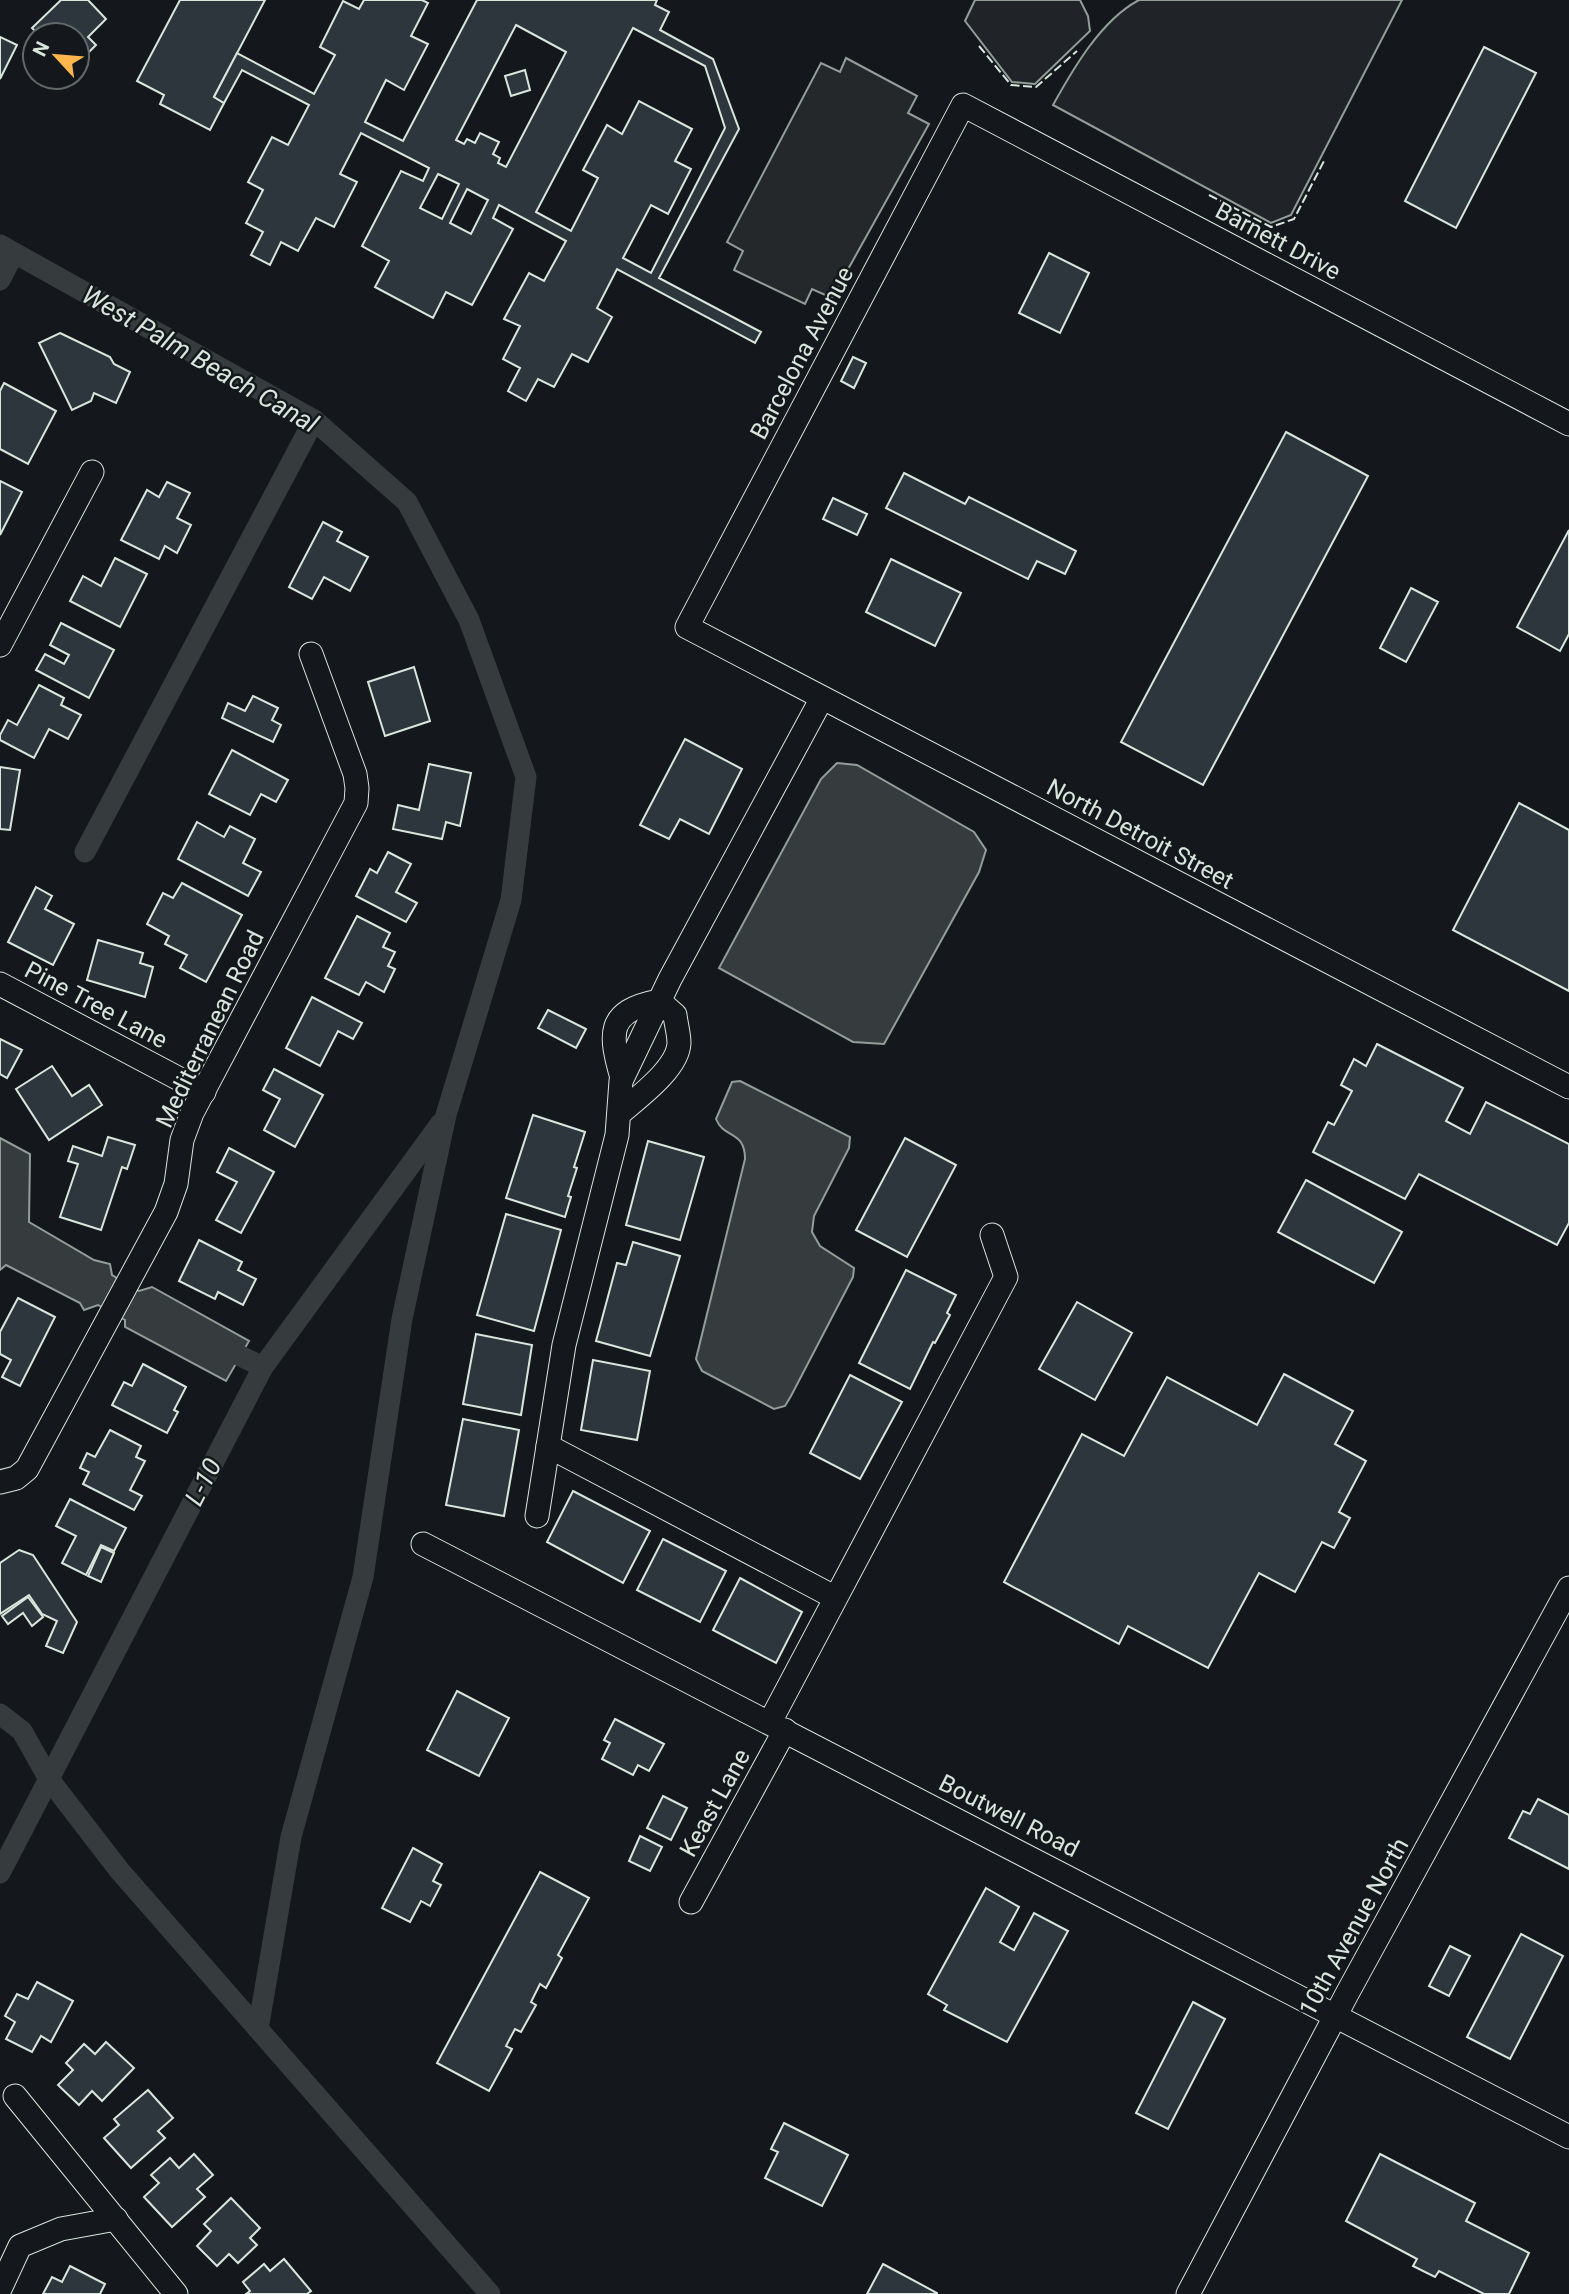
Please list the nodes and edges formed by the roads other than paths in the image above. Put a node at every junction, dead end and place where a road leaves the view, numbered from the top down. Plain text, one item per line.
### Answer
1 (963, 104) joint
2 (1569, 424) edge
3 (92, 472) dead end
4 (687, 627) joint
5 (0, 645) edge
6 (311, 654) dead end
7 (822, 698) junction
8 (0, 984) edge
9 (659, 1001) junction
10 (632, 1056) junction
11 (661, 1076) junction
12 (622, 1078) junction
13 (1569, 1087) edge
14 (204, 1092) junction
15 (619, 1114) junction
16 (992, 1235) dead end
17 (548, 1446) junction
18 (1, 1482) edge
19 (537, 1516) dead end
20 (423, 1544) dead end
21 (1569, 1587) edge
22 (834, 1597) junction
23 (777, 1726) junction
24 (691, 1902) dead end
25 (1335, 2016) junction
26 (15, 2096) dead end
27 (1569, 2137) edge
28 (116, 2219) junction
29 (0, 2289) edge
30 (176, 2294) edge
31 (1188, 2294) edge

1 - 2 street, Barnett Drive
1 - 4 street, Barcelona Avenue
3 - 5 street
4 - 7 street, North Detroit Street
6 - 14 street, Mediterranean Road
7 - 9 street
7 - 13 street, North Detroit Street
8 - 14 street, Pine Tree Lane
9 - 10 street
9 - 11 street
9 - 12 street
10 - 11 street
10 - 12 street
11 - 15 street
12 - 15 street
14 - 18 street, Mediterranean Road
15 - 17 street
16 - 22 street, Keast Lane
17 - 19 street
17 - 22 street
20 - 23 street, Boutwell Road
21 - 25 street, 10th Avenue North
22 - 23 street, Keast Lane
23 - 24 street, Keast Lane
23 - 25 street, Boutwell Road
25 - 27 street, Boutwell Road
25 - 31 street, 10th Avenue North
26 - 28 street
28 - 29 street
28 - 30 street

